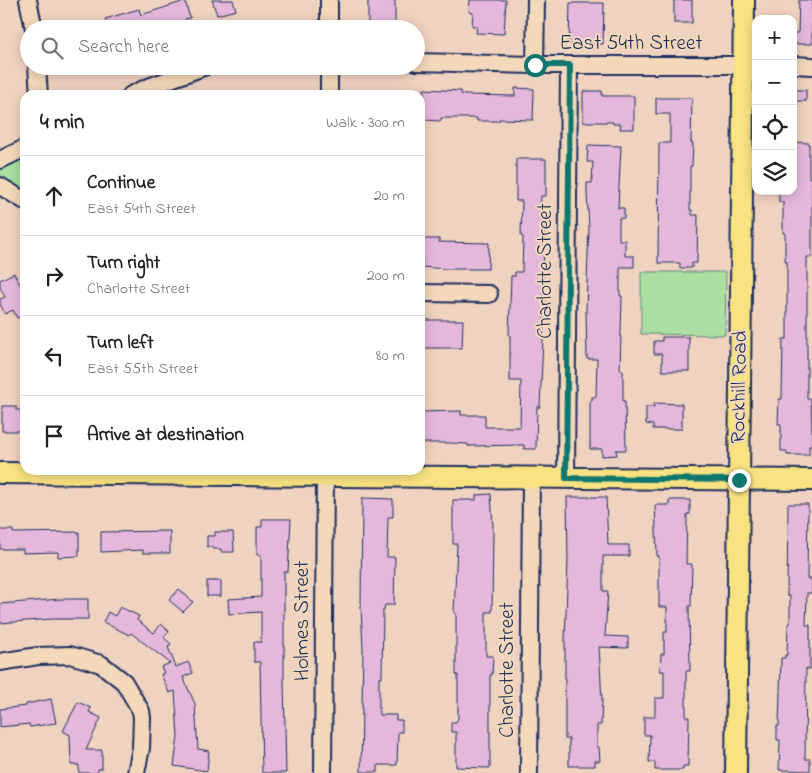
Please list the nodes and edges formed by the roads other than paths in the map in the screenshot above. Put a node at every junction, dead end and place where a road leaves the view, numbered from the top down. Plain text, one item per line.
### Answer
1 (28, 0) edge
2 (329, 0) edge
3 (536, 0) edge
4 (744, 0) edge
5 (32, 20) edge
6 (329, 20) edge
7 (425, 62) edge
8 (535, 65) junction
9 (570, 65) junction
10 (749, 65) edge
11 (797, 66) edge
12 (812, 66) edge
13 (37, 75) edge
14 (181, 75) edge
15 (329, 75) edge
16 (38, 90) edge
17 (142, 90) edge
18 (328, 90) edge
19 (20, 150) edge
20 (0, 160) edge
21 (0, 186) edge
22 (20, 197) edge
23 (425, 293) edge
24 (489, 294) dead end
25 (0, 472) edge
26 (20, 472) edge
27 (425, 474) edge
28 (325, 475) edge
29 (531, 477) junction
30 (566, 478) junction
31 (739, 480) junction
32 (812, 480) edge
33 (0, 662) edge
34 (136, 773) edge
35 (323, 773) edge
36 (529, 773) edge
37 (736, 773) edge

1 - 5 street
2 - 6 street
3 - 8 street
4 - 10 main road, Rockhill Road
7 - 8 street, East 54th Street
8 - 9 street, East 54th Street
9 - 10 street, East 54th Street
9 - 30 street, Charlotte Street
10 - 31 main road, Rockhill Road
11 - 12 street
13 - 16 street
14 - 17 street
15 - 18 street
19 - 20 street
21 - 22 street
23 - 24 street
25 - 26 main road
27 - 29 main road
28 - 35 street, Holmes Street
29 - 30 main road
29 - 36 street, Charlotte Street
30 - 31 main road
31 - 32 main road
31 - 37 main road, Rockhill Road
33 - 34 street

